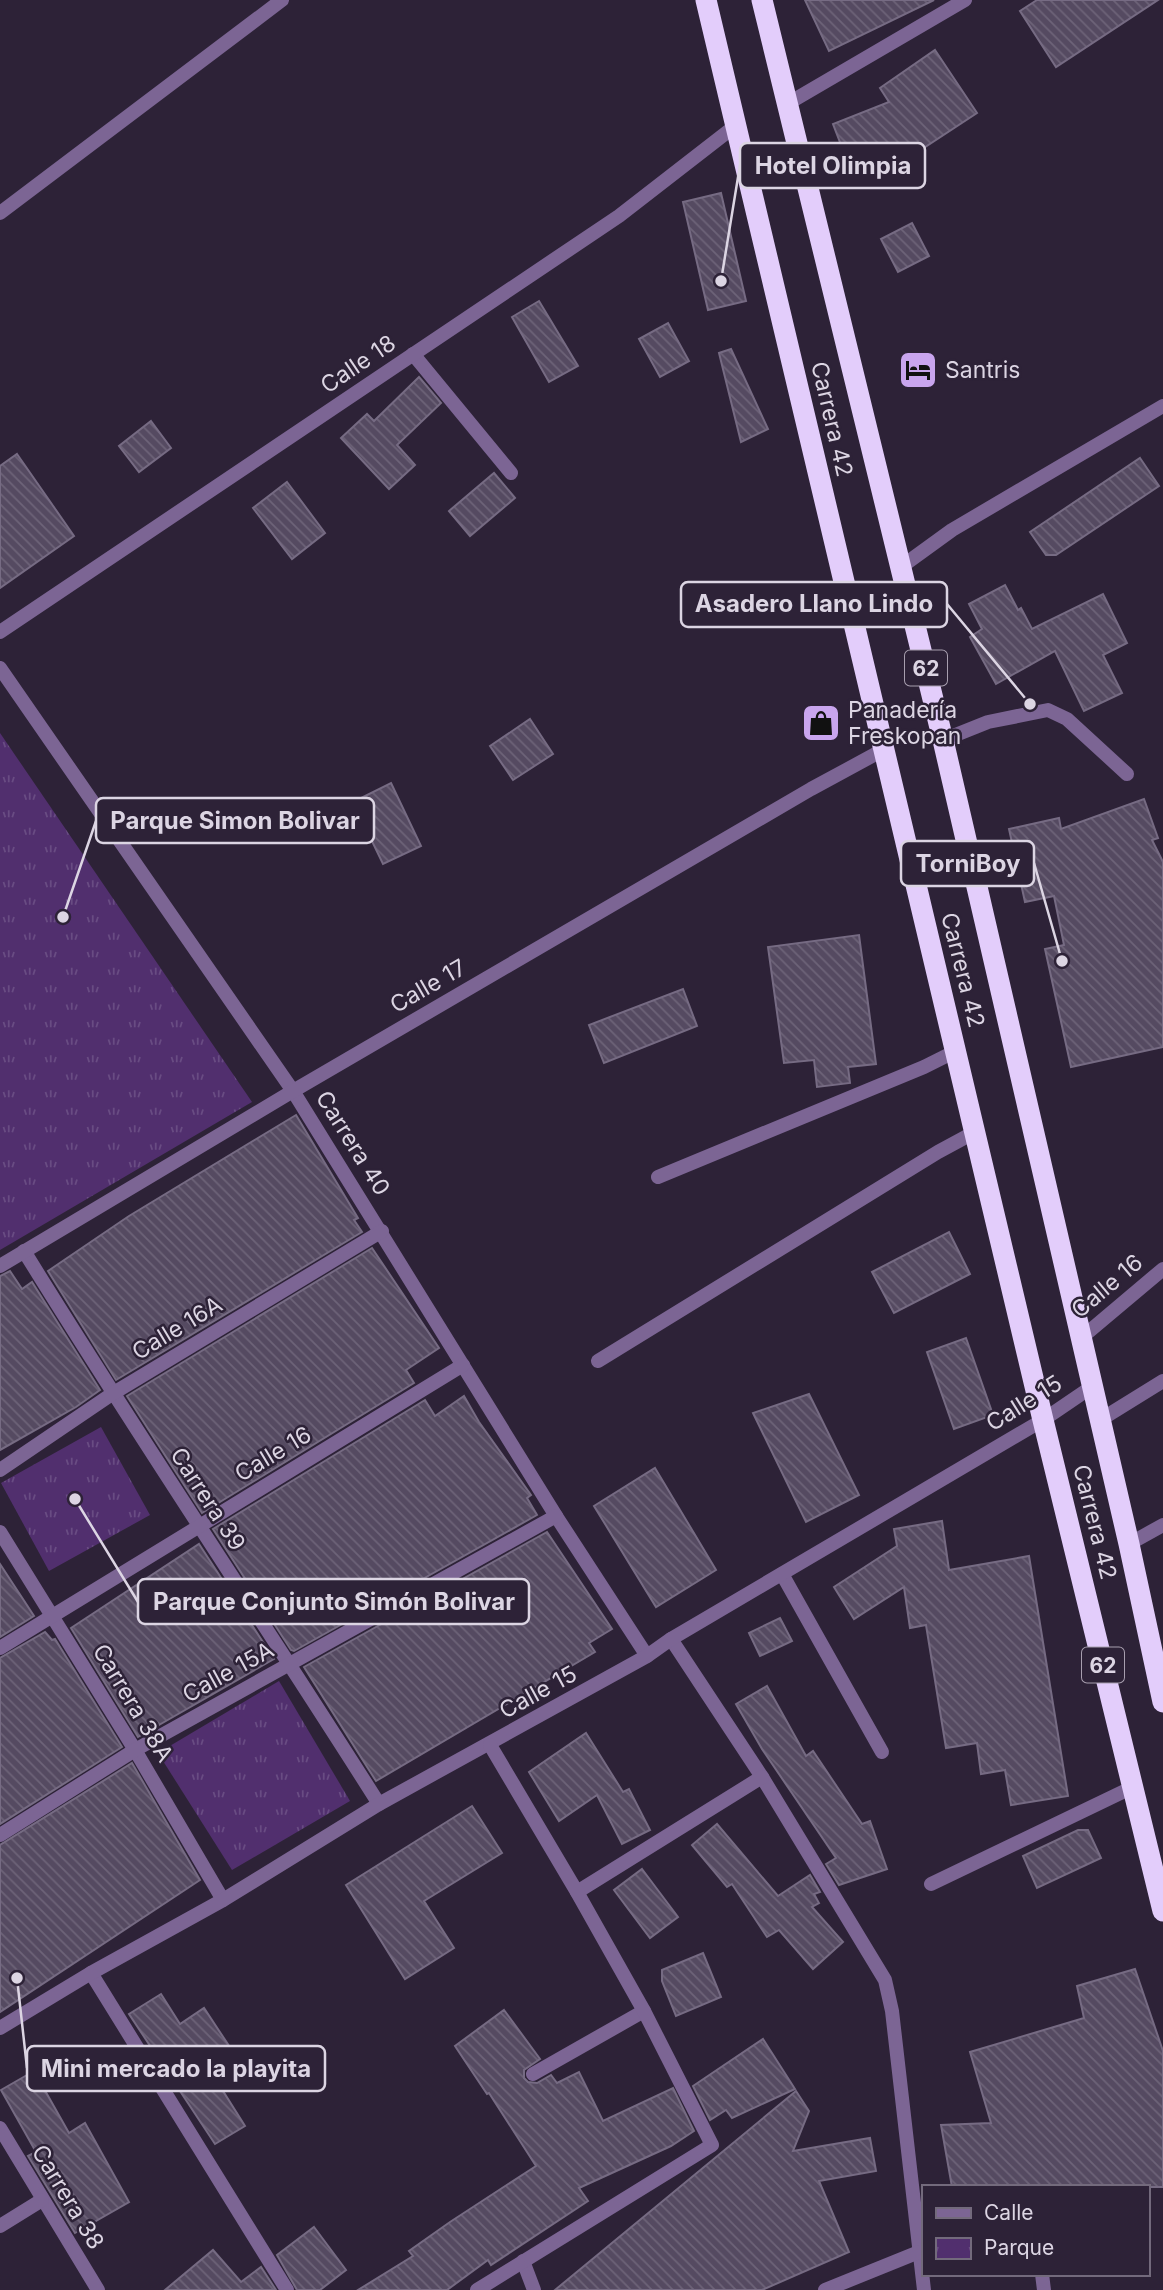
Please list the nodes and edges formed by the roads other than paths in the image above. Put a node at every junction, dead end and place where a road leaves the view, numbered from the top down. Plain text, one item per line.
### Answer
1 (282, 0) edge
2 (706, 0) edge
3 (762, 0) edge
4 (965, 0) edge
5 (787, 104) junction
6 (735, 126) junction
7 (0, 213) edge
8 (413, 354) junction
9 (1163, 406) edge
10 (511, 473) dead end
11 (901, 568) junction
12 (0, 632) edge
13 (0, 668) edge
14 (943, 740) junction
15 (883, 750) junction
16 (1127, 774) dead end
17 (956, 1051) junction
18 (293, 1091) junction
19 (975, 1132) junction
20 (658, 1177) dead end
21 (382, 1231) junction
22 (24, 1251) junction
23 (0, 1266) edge
24 (1163, 1269) edge
25 (1080, 1339) junction
26 (598, 1361) dead end
27 (463, 1364) junction
28 (1163, 1381) edge
29 (1093, 1386) junction
30 (112, 1394) junction
31 (1043, 1420) junction
32 (1100, 1420) junction
33 (0, 1470) edge
34 (556, 1516) junction
35 (1163, 1525) edge
36 (199, 1526) junction
37 (0, 1532) edge
38 (1129, 1545) junction
39 (782, 1574) junction
40 (53, 1614) junction
41 (671, 1639) junction
42 (0, 1648) edge
43 (647, 1656) junction
44 (290, 1663) junction
45 (1163, 1702) edge
46 (490, 1745) junction
47 (135, 1750) junction
48 (882, 1752) dead end
49 (762, 1777) junction
50 (1133, 1787) junction
51 (379, 1804) junction
52 (0, 1835) edge
53 (931, 1884) dead end
54 (577, 1892) junction
55 (223, 1900) junction
56 (1163, 1911) edge
57 (91, 1973) junction
58 (644, 2011) junction
59 (0, 2028) edge
60 (533, 2074) dead end
61 (0, 2128) edge
62 (42, 2200) junction
63 (0, 2226) edge
64 (919, 2252) junction
65 (523, 2261) junction
66 (922, 2275) edge
67 (98, 2290) edge
68 (287, 2290) edge
69 (477, 2290) edge
70 (534, 2290) edge
71 (825, 2290) edge

1 - 7 street
2 - 6 highway, Carrera 42 / 62
3 - 5 highway, Carrera 42 / 62
4 - 5 street
5 - 11 highway, Carrera 42 / 62
6 - 8 street, Calle 18
6 - 15 highway, Carrera 42 / 62
8 - 10 street
8 - 12 street, Calle 18
9 - 11 street
11 - 14 highway, Carrera 42 / 62
13 - 18 street, Carrera 40
14 - 16 street
14 - 25 highway, Carrera 42 / 62
15 - 17 highway, Carrera 42 / 62
15 - 18 street, Calle 17
17 - 19 highway, Carrera 42 / 62
17 - 20 street
18 - 21 street, Carrera 40
18 - 22 street, Calle 17
19 - 26 street
19 - 31 highway, Carrera 42 / 62
21 - 27 street, Carrera 40
21 - 30 street, Calle 16A
22 - 23 street, Calle 17
22 - 30 street, Carrera 39
24 - 25 street, Calle 16
25 - 29 highway, Carrera 42 / 62
27 - 34 street, Carrera 40
27 - 36 street, Calle 16
28 - 32 street
29 - 31 street, Calle 15
29 - 32 highway, Carrera 42 / 62
30 - 33 street, Calle 16A
30 - 36 street, Carrera 39
31 - 39 street, Calle 15
31 - 50 highway, Carrera 42 / 62
32 - 38 highway, Carrera 42 / 62
34 - 43 street, Carrera 40
34 - 44 street, Calle 15A
35 - 38 street
36 - 40 street, Calle 16
36 - 44 street, Carrera 39
37 - 40 street, Carrera 38A
38 - 45 highway, Carrera 42 / 62
39 - 41 street, Calle 15
39 - 48 street
40 - 42 street, Calle 16
40 - 47 street, Carrera 38A
41 - 43 street, Calle 15
41 - 49 street
43 - 46 street, Calle 15
44 - 47 street, Calle 15A
44 - 51 street, Carrera 39
46 - 51 street, Calle 15
46 - 54 street
47 - 52 street, Calle 15A
47 - 55 street, Carrera 38A
49 - 54 street
49 - 64 street
50 - 53 street
50 - 56 highway, Carrera 42 / 62
51 - 55 street, Calle 15
54 - 58 street
55 - 57 street, Calle 15
57 - 59 street, Calle 15
57 - 68 street
58 - 60 street
58 - 65 street
61 - 62 street, Carrera 38
62 - 63 street
62 - 67 street, Carrera 38
64 - 66 street
64 - 71 street
65 - 69 street
65 - 70 street

